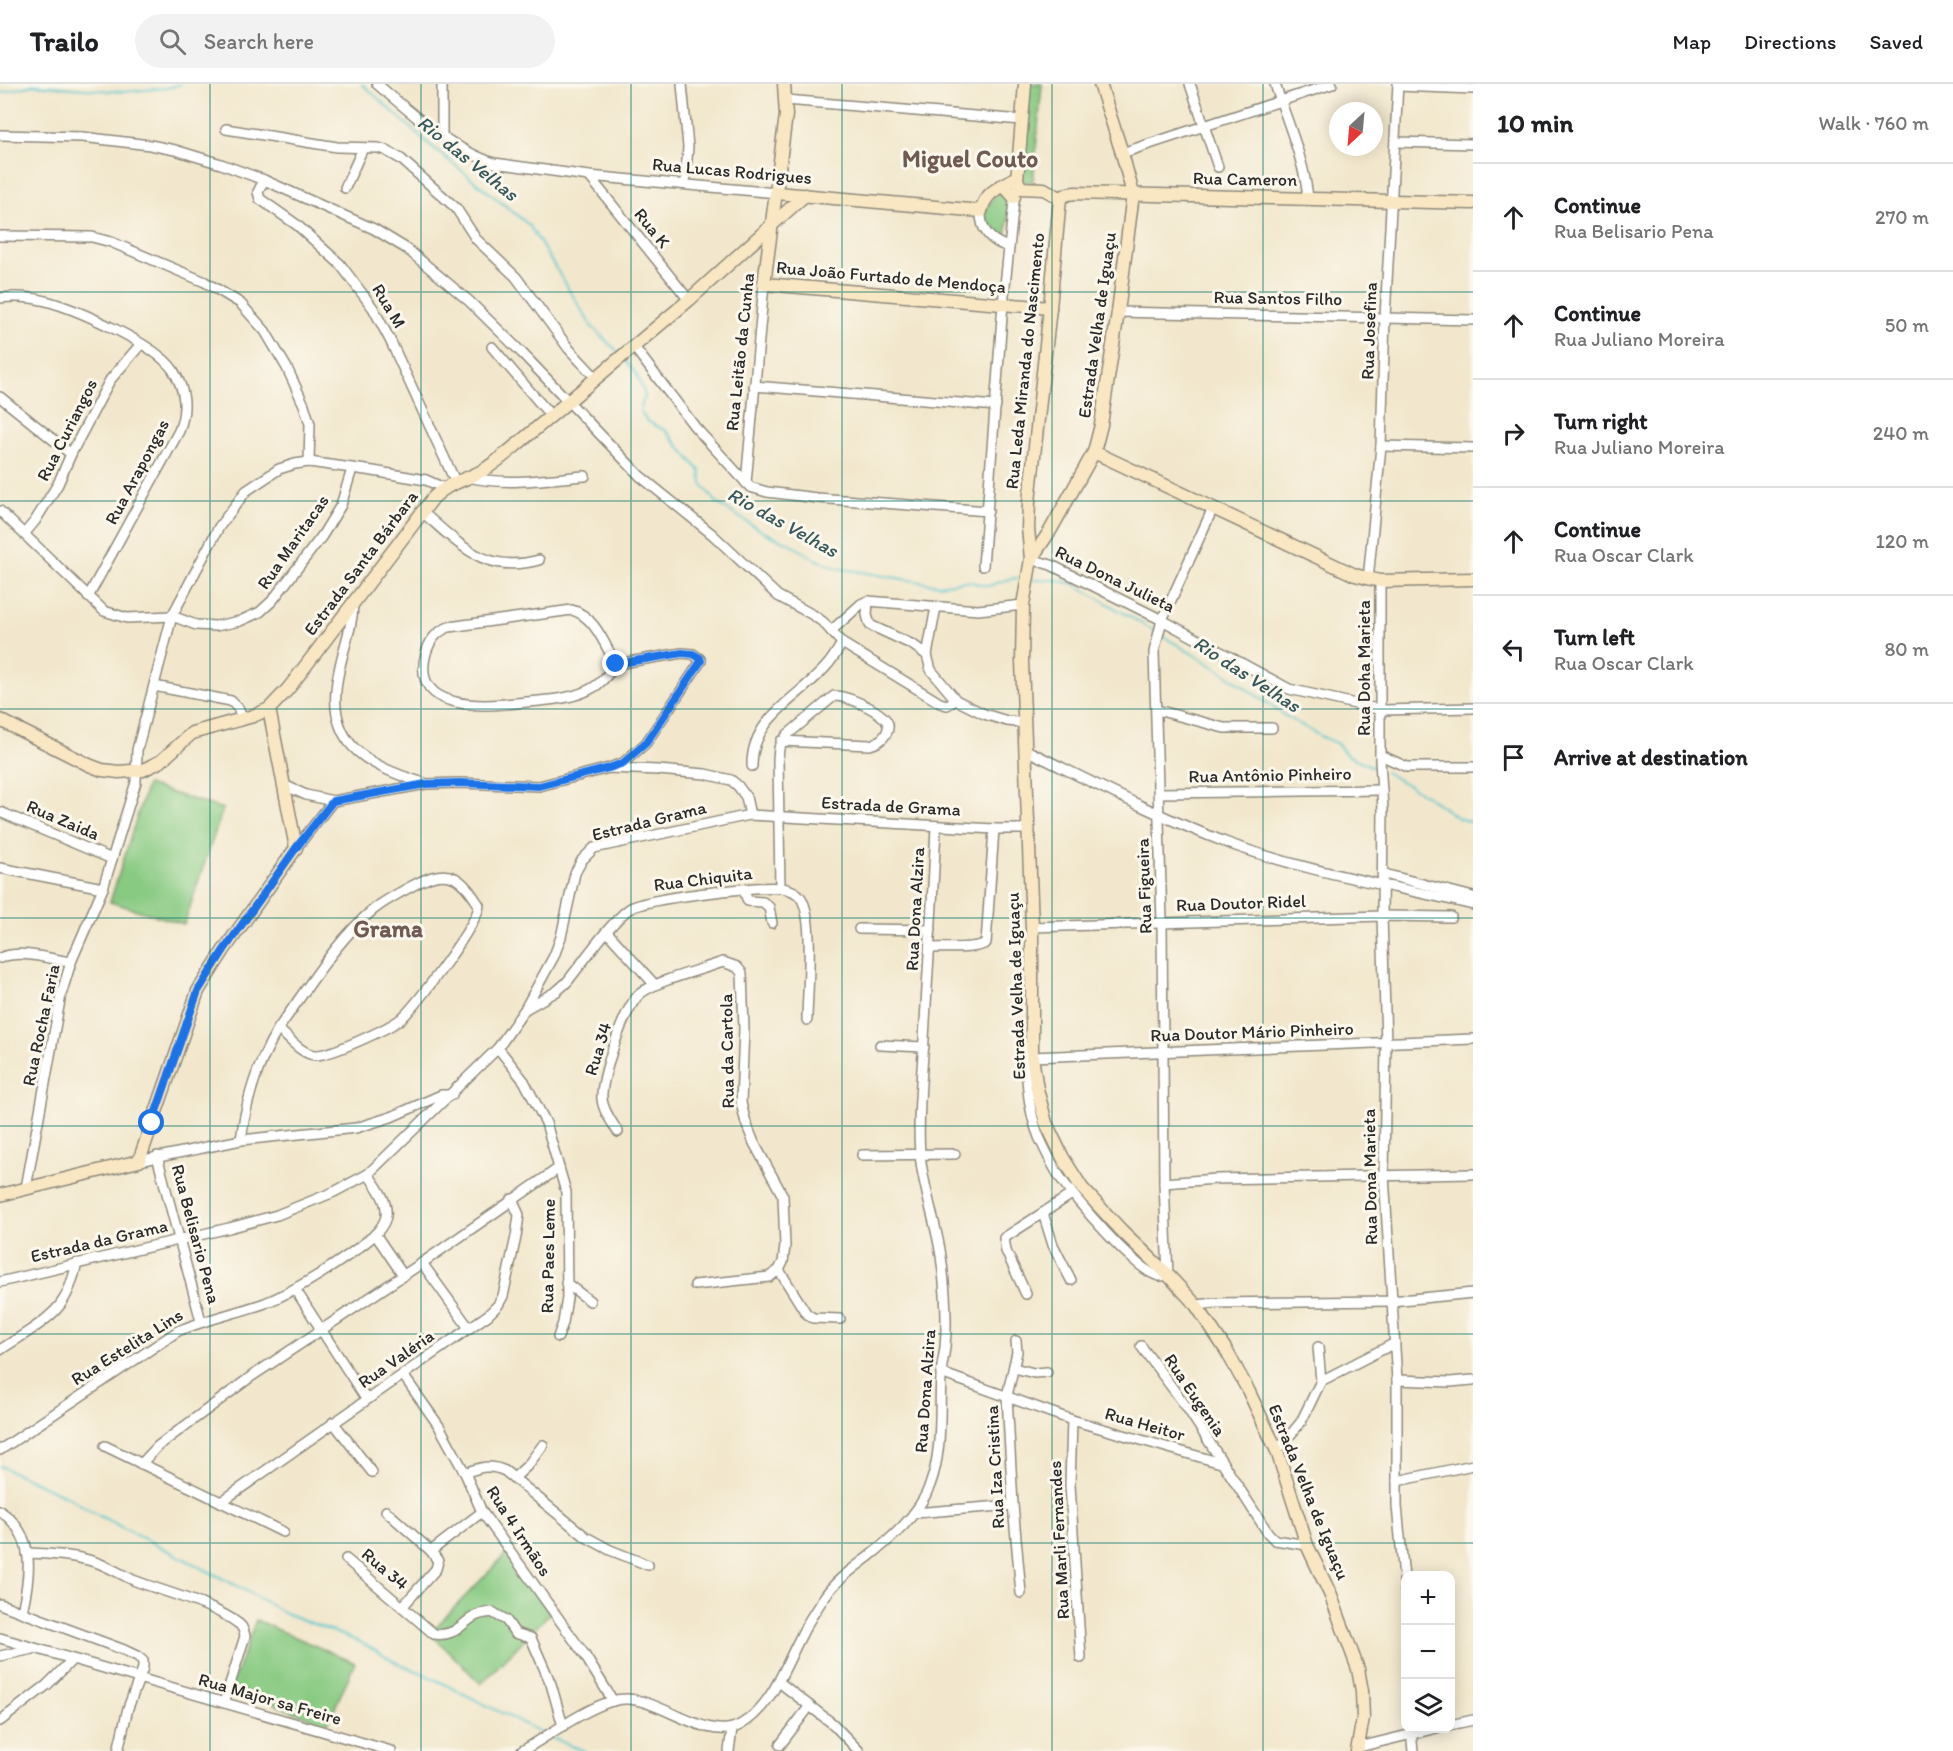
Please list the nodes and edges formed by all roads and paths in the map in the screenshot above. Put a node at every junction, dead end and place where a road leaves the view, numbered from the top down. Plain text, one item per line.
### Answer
1 (377, 84) edge
2 (442, 84) edge
3 (682, 84) edge
4 (784, 84) edge
5 (1025, 84) edge
6 (1100, 84) edge
7 (1190, 84) edge
8 (1275, 84) edge
9 (1332, 84) edge
10 (1398, 85) edge
11 (1473, 89) edge
12 (786, 100) junction
13 (1281, 102) junction
14 (1022, 120) junction
15 (1204, 126) junction
16 (226, 129) dead end
17 (0, 135) edge
18 (442, 135) junction
19 (1395, 142) junction
20 (1473, 144) edge
21 (363, 148) junction
22 (1122, 153) junction
23 (1218, 167) dead end
24 (589, 176) junction
25 (264, 180) junction
26 (685, 184) junction
27 (1017, 187) junction
28 (345, 188) dead end
29 (777, 193) junction
30 (1133, 194) junction
31 (805, 195) junction
32 (1060, 198) junction
33 (1308, 198) junction
34 (1392, 201) junction
35 (1473, 203) edge
36 (981, 211) junction
37 (772, 226) junction
38 (0, 236) edge
39 (1009, 247) junction
40 (764, 285) junction
41 (0, 298) edge
42 (689, 300) junction
43 (1003, 304) junction
44 (1050, 308) junction
45 (1118, 312) junction
46 (1385, 317) junction
47 (1473, 320) edge
48 (141, 344) junction
49 (492, 347) dead end
50 (632, 349) junction
51 (596, 378) junction
52 (754, 387) junction
53 (0, 397) edge
54 (568, 401) junction
55 (996, 406) junction
56 (551, 416) junction
57 (1382, 446) junction
58 (1473, 448) edge
59 (1094, 452) junction
60 (71, 453) junction
61 (309, 462) junction
62 (352, 469) junction
63 (585, 476) dead end
64 (468, 477) junction
65 (746, 483) junction
66 (449, 484) junction
67 (1213, 508) junction
68 (0, 511) edge
69 (421, 511) junction
70 (988, 511) junction
71 (1028, 528) junction
72 (1050, 531) junction
73 (25, 533) junction
74 (539, 560) dead end
75 (1031, 564) junction
76 (983, 566) dead end
77 (1473, 579) edge
78 (1374, 580) junction
79 (88, 597) junction
80 (353, 601) junction
81 (868, 601) junction
82 (1023, 605) junction
83 (936, 607) junction
84 (172, 616) junction
85 (1161, 621) junction
86 (831, 631) junction
87 (842, 643) junction
88 (927, 655) junction
89 (616, 664) junction
90 (154, 686) junction
91 (956, 700) junction
92 (1473, 708) edge
93 (269, 709) junction
94 (1157, 710) junction
95 (1382, 710) junction
96 (242, 718) junction
97 (0, 720) edge
98 (1025, 723) junction
99 (1272, 728) dead end
100 (781, 741) junction
101 (1026, 750) junction
102 (1380, 757) junction
103 (752, 766) dead end
104 (1473, 767) edge
105 (609, 768) junction
106 (135, 771) junction
107 (426, 784) junction
108 (284, 785) junction
109 (1382, 787) junction
110 (1159, 793) junction
111 (333, 801) junction
112 (0, 812) edge
113 (1158, 813) junction
114 (750, 815) junction
115 (778, 817) junction
116 (936, 826) junction
117 (994, 829) junction
118 (1030, 829) junction
119 (296, 848) junction
120 (112, 859) junction
121 (0, 868) edge
122 (1384, 874) junction
123 (1383, 885) junction
124 (104, 888) junction
125 (780, 888) junction
126 (743, 889) junction
127 (1473, 903) edge
128 (1382, 916) junction
129 (1451, 917) dead end
130 (1162, 922) junction
131 (772, 923) dead end
132 (1032, 927) junction
133 (859, 929) dead end
134 (931, 930) junction
135 (607, 933) junction
136 (930, 948) junction
137 (0, 958) edge
138 (71, 962) junction
139 (723, 962) joint
140 (655, 985) junction
141 (525, 1009) junction
142 (807, 1020) dead end
143 (278, 1029) junction
144 (1473, 1040) edge
145 (1386, 1043) junction
146 (880, 1045) dead end
147 (924, 1047) junction
148 (498, 1048) junction
149 (1029, 1052) junction
150 (1163, 1052) junction
151 (452, 1095) junction
152 (618, 1132) dead end
153 (241, 1140) junction
154 (920, 1154) junction
155 (955, 1154) dead end
156 (862, 1155) dead end
157 (157, 1156) junction
158 (139, 1161) junction
159 (559, 1168) junction
160 (368, 1174) junction
161 (1473, 1174) edge
162 (1384, 1175) junction
163 (1164, 1183) junction
164 (26, 1188) junction
165 (1072, 1194) junction
166 (0, 1195) edge
167 (512, 1199) junction
168 (1043, 1213) junction
169 (375, 1234) junction
170 (179, 1240) junction
171 (77, 1263) junction
172 (422, 1263) junction
173 (779, 1270) junction
174 (403, 1275) junction
175 (1168, 1275) junction
176 (1071, 1280) dead end
177 (0, 1282) edge
178 (567, 1283) junction
179 (695, 1285) dead end
180 (296, 1289) junction
181 (1473, 1293) edge
182 (1026, 1294) dead end
183 (590, 1301) dead end
184 (1391, 1301) junction
185 (1196, 1305) junction
186 (840, 1319) dead end
187 (201, 1321) junction
188 (469, 1328) junction
189 (321, 1330) junction
190 (558, 1337) dead end
191 (1016, 1341) dead end
192 (1395, 1343) junction
193 (1141, 1346) dead end
194 (1318, 1347) dead end
195 (0, 1350) edge
196 (1014, 1368) junction
197 (1047, 1372) dead end
198 (941, 1373) junction
199 (403, 1375) junction
200 (1397, 1380) junction
201 (1473, 1380) edge
202 (1321, 1381) junction
203 (1007, 1396) junction
204 (366, 1399) junction
205 (1072, 1420) junction
206 (333, 1422) junction
207 (543, 1445) dead end
208 (105, 1446) dead end
209 (0, 1450) edge
210 (1277, 1451) junction
211 (1221, 1463) junction
212 (141, 1464) junction
213 (1473, 1465) edge
214 (372, 1472) dead end
215 (465, 1473) junction
216 (514, 1478) junction
217 (1397, 1480) junction
218 (221, 1502) junction
219 (1013, 1505) junction
220 (0, 1511) edge
221 (386, 1511) dead end
222 (482, 1512) junction
223 (914, 1513) junction
224 (283, 1532) dead end
225 (1307, 1545) junction
226 (431, 1551) junction
227 (27, 1553) junction
228 (346, 1558) dead end
229 (648, 1565) dead end
230 (1403, 1571) edge
231 (1021, 1593) dead end
232 (0, 1604) edge
233 (403, 1606) junction
234 (22, 1612) junction
235 (0, 1638) edge
236 (35, 1649) junction
237 (0, 1656) edge
238 (1081, 1658) dead end
239 (72, 1660) junction
240 (140, 1678) junction
241 (779, 1682) junction
242 (613, 1701) junction
243 (224, 1703) junction
244 (809, 1707) junction
245 (1473, 1720) edge
246 (0, 1721) edge
247 (1455, 1724) edge
248 (563, 1726) junction
249 (732, 1729) junction
250 (1408, 1733) edge
251 (1411, 1733) edge
252 (780, 1745) dead end
253 (1358, 1749) edge
254 (118, 1751) edge
255 (390, 1751) edge
256 (522, 1751) edge
257 (729, 1751) edge
258 (859, 1751) edge
259 (1413, 1751) edge

1 - 18 street, Rua Lucas Rodrigues
2 - 18 street
3 - 26 street
4 - 12 street, Rua Leitão da Cunha
5 - 14 street
6 - 22 street, Estrada Velha de Iguaçu
7 - 15 street
8 - 13 street
9 - 13 street
10 - 11 street
10 - 19 street, Rua Josefina
12 - 14 street
12 - 29 street, Rua Leitão da Cunha
13 - 15 street
13 - 33 street
14 - 27 street
15 - 22 street
15 - 23 street
16 - 21 street
17 - 25 street
18 - 24 street, Rua Lucas Rodrigues
19 - 20 street
19 - 34 street, Rua Josefina
21 - 28 street
21 - 51 street
22 - 30 street, Estrada Velha de Iguaçu
24 - 26 street, Rua Lucas Rodrigues
24 - 42 street, Rua K
25 - 54 street
25 - 66 street, Rua M
26 - 29 street, Rua Lucas Rodrigues
27 - 32 street, Rua Cameron
27 - 36 street
27 - 39 street
29 - 31 street, Rua Lucas Rodrigues
29 - 37 street, Rua Leitão da Cunha
30 - 32 street, Rua Cameron
30 - 33 street, Rua Cameron
30 - 45 street, Estrada Velha de Iguaçu
31 - 36 street, Rua Lucas Rodrigues
31 - 37 street, Estrada Santa Bárbara
32 - 44 street, Rua Leda Miranda do Nascimento
33 - 34 street, Rua Cameron
34 - 35 street, Rua Cameron
34 - 46 street, Rua Josefina
36 - 39 street
37 - 40 street, Rua Leitão da Cunha
37 - 42 street, Estrada Santa Bárbara
38 - 61 street
39 - 43 street
40 - 43 street, Rua João Furtado de Mendoça
40 - 52 street, Rua Leitão da Cunha
41 - 48 street, Rua Arapongas
42 - 50 street, Estrada Santa Bárbara
43 - 44 street, Rua João Furtado de Mendoça
43 - 55 street
44 - 71 street, Rua Leda Miranda do Nascimento
45 - 46 street, Rua Santos Filho
45 - 59 street, Estrada Velha de Iguaçu
46 - 47 street, Rua Santos Filho
46 - 57 street, Rua Josefina
48 - 60 street, Rua Curiangos
48 - 79 street, Rua Arapongas
49 - 56 street
50 - 51 street, Estrada Santa Bárbara
50 - 65 street
51 - 54 street, Estrada Santa Bárbara
52 - 55 street
52 - 65 street, Rua Leitão da Cunha
53 - 60 street
54 - 56 street, Estrada Santa Bárbara
54 - 86 street
55 - 70 street
56 - 64 street, Estrada Santa Bárbara
57 - 58 street
57 - 78 street, Rua Josefina
59 - 67 street
59 - 72 street, Estrada Velha de Iguaçu
60 - 73 street, Rua Curiangos
61 - 62 street
61 - 84 street
62 - 66 street
62 - 84 street, Rua Maritacas
63 - 64 street
64 - 66 street, Estrada Santa Bárbara
65 - 70 street
66 - 69 street, Estrada Santa Bárbara
67 - 78 street
67 - 85 street, Rua Figueira
68 - 73 street
69 - 74 street
69 - 80 street, Estrada Santa Bárbara
70 - 76 street
71 - 72 street
71 - 75 street, Estrada Velha de Iguaçu
72 - 75 street, Estrada Velha de Iguaçu
73 - 79 street
75 - 82 street, Estrada Velha de Iguaçu
75 - 85 street, Rua Dona Julieta
77 - 78 street
78 - 95 street, Rua Doha Marieta
79 - 84 street
80 - 93 street, Estrada Santa Bárbara
80 - 107 street
81 - 83 street
81 - 86 street
81 - 88 street
82 - 83 street
82 - 98 street, Estrada Velha de Iguaçu
83 - 88 street
84 - 90 street, Rua Rocha Faria
85 - 94 street, Rua Figueira
85 - 95 street, Rua Dona Julieta
86 - 87 street
87 - 91 street
87 - 103 street
88 - 91 street
89 - 89 street
89 - 105 street
90 - 96 street
90 - 106 street, Rua Rocha Faria
91 - 98 street
92 - 95 street, Rua Dona Julieta
93 - 96 street, Estrada Santa Bárbara
93 - 108 street
94 - 99 street
94 - 110 street, Rua Figueira
95 - 102 street, Rua Doha Marieta
96 - 106 street, Estrada Santa Bárbara
97 - 106 street, Estrada Santa Bárbara
98 - 101 street, Estrada Velha de Iguaçu
100 - 100 street
100 - 115 street
101 - 113 street
101 - 118 street, Estrada Velha de Iguaçu
102 - 104 street
102 - 109 street, Rua Dona Marieta
105 - 107 street
105 - 114 street
106 - 120 street, Rua Rocha Faria
107 - 111 street
108 - 111 street
108 - 119 street
109 - 110 street, Rua Antônio Pinheiro
109 - 122 street, Rua Dona Marieta
110 - 113 street, Rua Figueira
111 - 119 street
112 - 120 street, Rua Zaida
113 - 123 street
113 - 130 street, Rua Figueira
114 - 115 street, Estrada de Grama
114 - 141 street, Estrada Grama
115 - 116 street, Estrada de Grama
115 - 125 street
116 - 117 street, Estrada de Grama
116 - 134 street, Rua Dona Alzira
117 - 118 street, Estrada de Grama
117 - 136 street
118 - 132 street, Estrada Velha de Iguaçu
119 - 158 street
120 - 124 street, Rua Rocha Faria
121 - 124 street
122 - 123 street, Rua Dona Marieta
122 - 127 street
123 - 127 street
123 - 128 street, Rua Dona Marieta
124 - 138 street, Rua Rocha Faria
125 - 126 street, Rua Chiquita
125 - 142 street, Rua Chiquita
126 - 131 street
126 - 135 street, Rua Chiquita
128 - 129 street, Rua Doutor Ridel
128 - 130 street, Rua Doutor Ridel
128 - 145 street, Rua Dona Marieta
130 - 132 street, Rua Doutor Ridel
130 - 150 street, Rua Figueira
132 - 149 street, Estrada Velha de Iguaçu
133 - 134 street
134 - 136 street, Rua Dona Alzira
135 - 140 street
135 - 141 street, Rua Chiquita
136 - 147 street, Rua Dona Alzira
137 - 138 street
138 - 164 street, Rua Rocha Faria
139 - 140 street, Rua 34
139 - 173 street, Rua da Cartola
140 - 152 street, Rua 34
141 - 148 street, Estrada Grama
143 - 143 street
143 - 153 street
144 - 145 street, Rua Doutor Mário Pinheiro
145 - 150 street, Rua Doutor Mário Pinheiro
145 - 162 street, Rua Dona Marieta
146 - 147 street
147 - 154 street, Rua Dona Alzira
148 - 151 street, Estrada Grama
148 - 159 street, Rua Paes Leme
149 - 150 street, Rua Doutor Mário Pinheiro
149 - 165 street
149 - 175 street, Estrada Velha de Iguaçu
150 - 163 street, Rua Figueira
151 - 153 street
151 - 160 street, Estrada da Grama
153 - 157 street
154 - 155 street
154 - 156 street
154 - 198 street, Rua Dona Alzira
157 - 158 street
157 - 170 street, Rua Belisario Pena
158 - 164 street
159 - 167 street
159 - 178 street, Rua Paes Leme
160 - 169 street
160 - 170 street, Estrada da Grama
161 - 162 street
162 - 163 street
162 - 184 street, Rua Dona Marieta
163 - 175 street, Rua Figueira
164 - 166 street
165 - 168 street
165 - 175 street
167 - 172 street
167 - 188 street, Rua Valéria
168 - 176 street
168 - 182 street
169 - 174 street
169 - 180 street, Rua Estelita Lins
170 - 171 street, Estrada da Grama
170 - 187 street, Rua Belisario Pena
171 - 177 street, Estrada da Grama
171 - 195 street
172 - 174 street
172 - 188 street
173 - 179 street
173 - 186 street
174 - 189 street
175 - 185 street, Estrada Velha de Iguaçu
178 - 183 street
178 - 190 street, Rua Paes Leme
180 - 187 street, Rua Estelita Lins
180 - 189 street
181 - 184 street
184 - 185 street
184 - 192 street, Rua Dona Marieta
185 - 210 street, Estrada Velha de Iguaçu
187 - 209 street, Rua Estelita Lins
188 - 199 street, Rua Valéria
189 - 204 street
189 - 212 street
191 - 196 street, Rua Iza Cristina
192 - 200 street, Rua Dona Marieta
192 - 202 street
193 - 211 street, Rua Eugenia
194 - 202 street
196 - 197 street
196 - 203 street, Rua Iza Cristina
198 - 203 street, Rua Heitor
198 - 223 street, Rua Dona Alzira
199 - 204 street, Rua Valéria
199 - 215 street, Rua 4 Irmãos
200 - 201 street
200 - 217 street, Rua Dona Marieta
202 - 210 street
203 - 205 street, Rua Heitor
203 - 219 street, Rua Iza Cristina
204 - 206 street, Rua Valéria
205 - 211 street, Rua Heitor
205 - 238 street, Rua Marli Fernandes
206 - 214 street
206 - 218 street, Rua Valéria
207 - 216 street
208 - 212 street
210 - 225 street, Estrada Velha de Iguaçu
211 - 225 street
212 - 218 street
213 - 217 street
215 - 216 street
215 - 222 street, Rua 4 Irmãos
216 - 229 street
217 - 230 street, Rua Dona Marieta
218 - 224 street
219 - 223 street
219 - 231 street, Rua Iza Cristina
220 - 227 street
221 - 226 street
222 - 226 street
222 - 242 street, Rua 4 Irmãos
223 - 241 street, Rua Dona Alzira
225 - 253 street, Estrada Velha de Iguaçu
226 - 233 street, Rua 34
227 - 234 street
227 - 243 street
228 - 233 street, Rua 34
232 - 234 street
233 - 248 street, Rua 34
234 - 240 street
235 - 236 street, Rua Major sa Freire
236 - 237 street
236 - 239 street, Rua Major sa Freire
239 - 240 street, Rua Major sa Freire
239 - 246 street
240 - 243 street, Rua Major sa Freire
240 - 254 street
241 - 244 street
241 - 249 street, Rua Dona Alzira
242 - 248 street
242 - 249 street
243 - 255 street, Rua Major sa Freire
244 - 252 street
244 - 258 street
245 - 247 street
248 - 256 street
249 - 257 street
250 - 253 street
251 - 259 street

